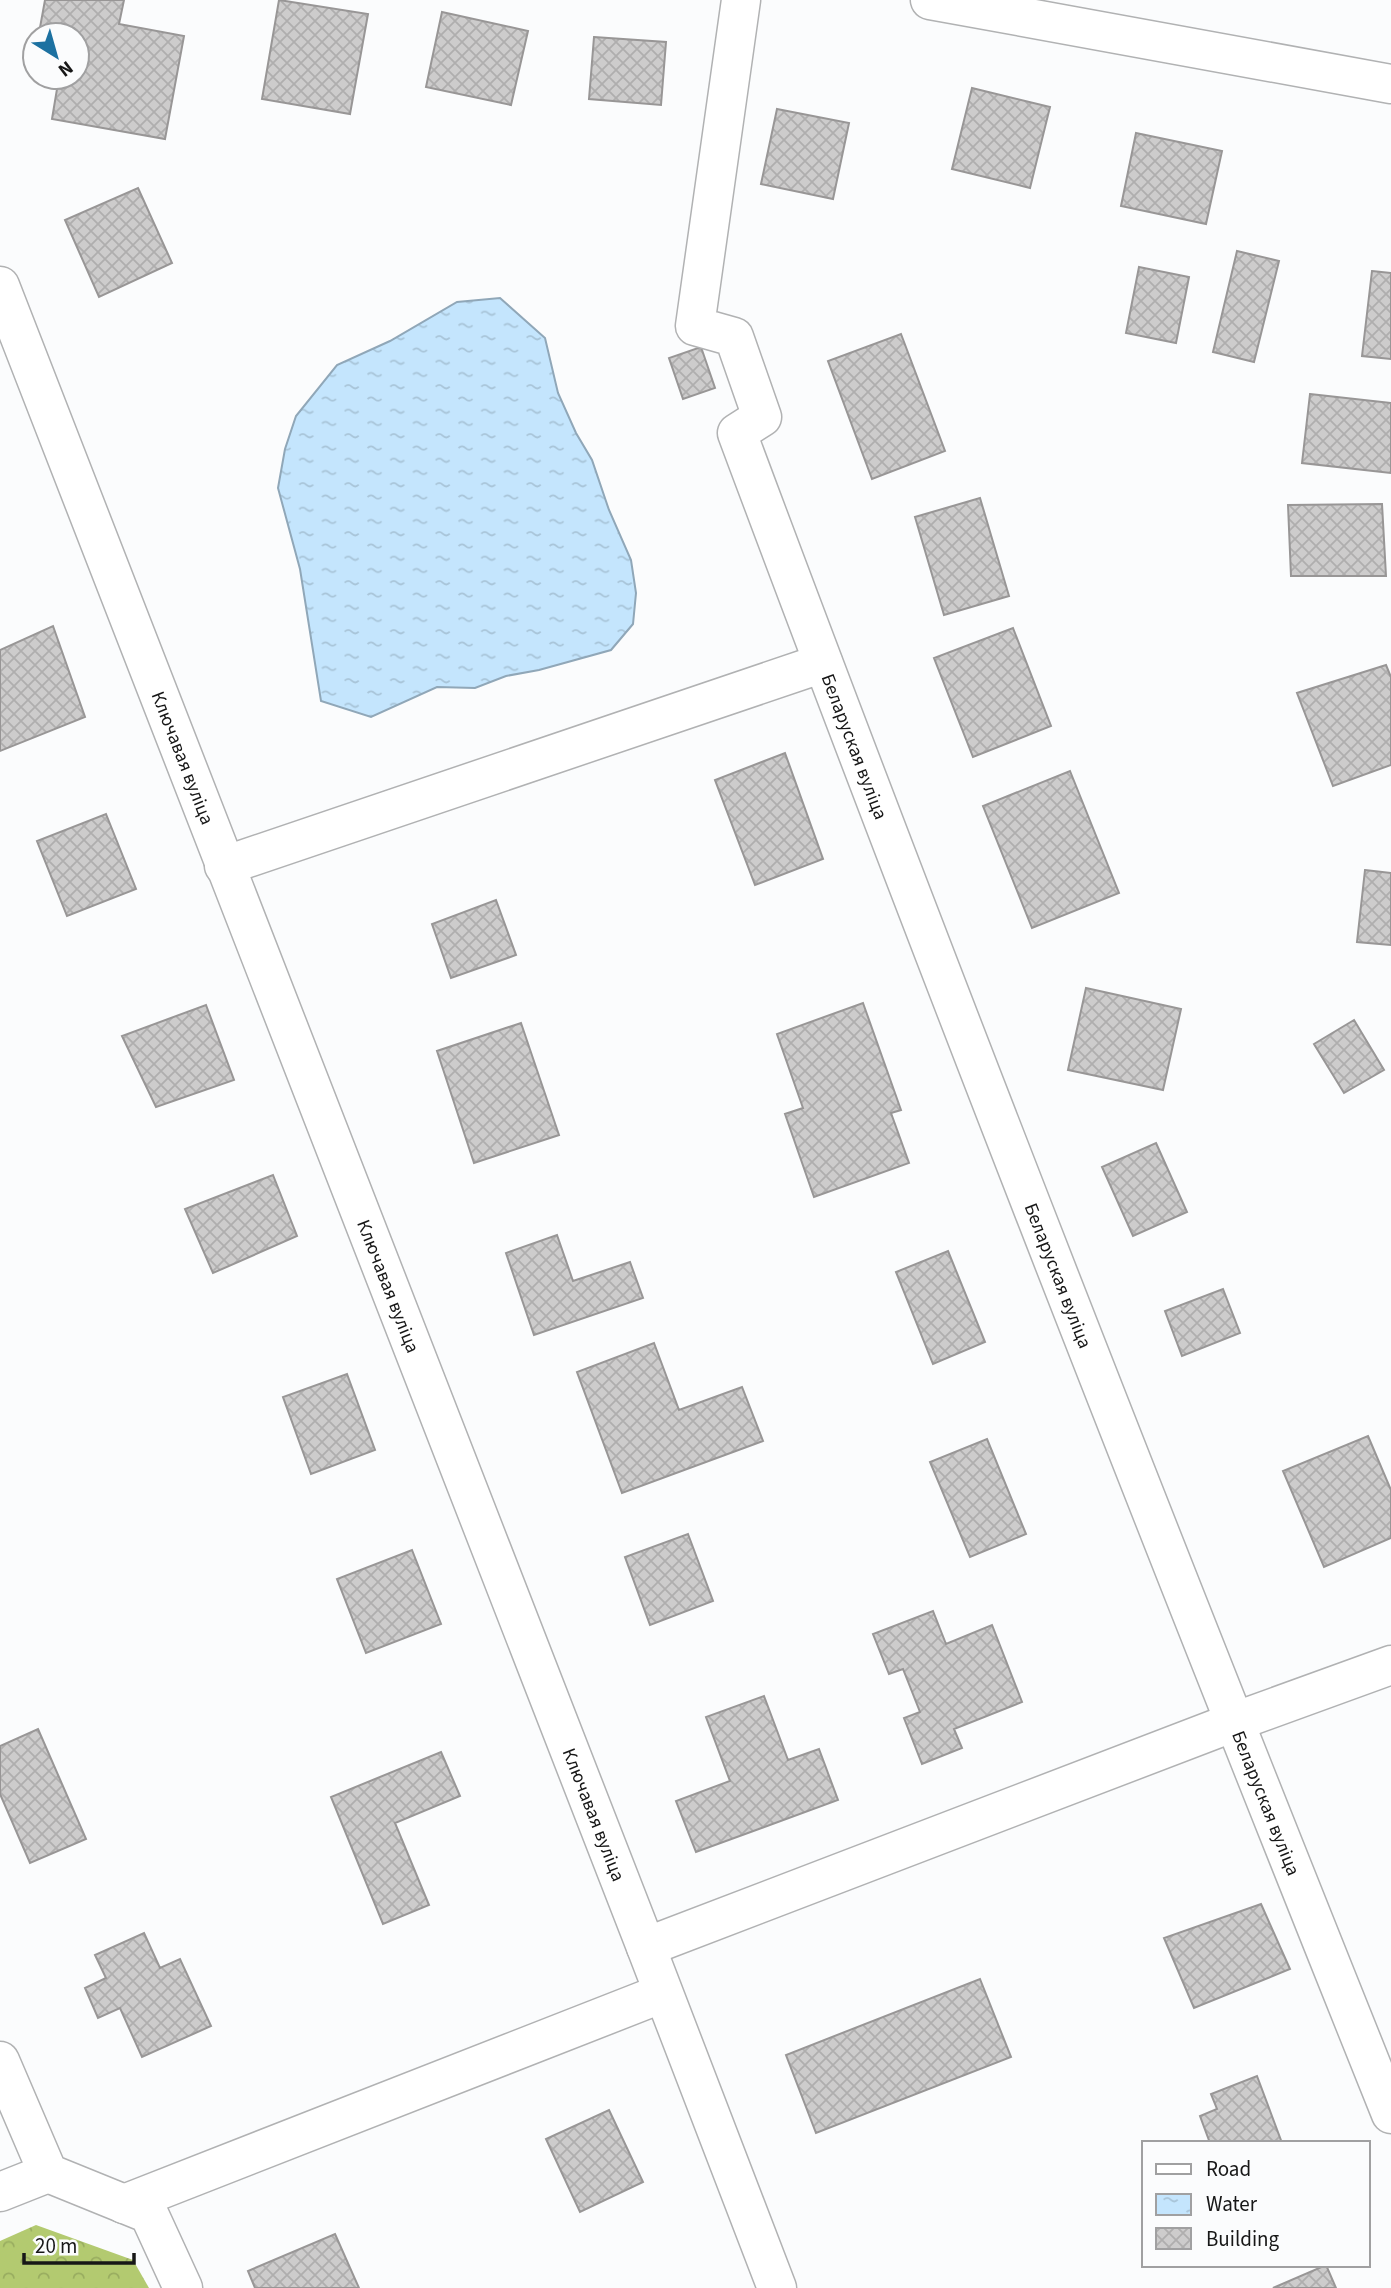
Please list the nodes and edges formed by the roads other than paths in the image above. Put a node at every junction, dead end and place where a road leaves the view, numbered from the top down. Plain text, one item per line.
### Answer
1 (741, 0) edge
2 (930, 0) edge
3 (1391, 84) edge
4 (0, 286) edge
5 (823, 663) junction
6 (224, 866) junction
7 (1391, 1665) edge
8 (1234, 1722) junction
9 (646, 1947) junction
10 (663, 1993) junction
11 (0, 2061) edge
12 (1391, 2114) edge
13 (48, 2173) junction
14 (0, 2192) edge
15 (124, 2204) junction
16 (183, 2288) edge
17 (777, 2288) edge

1 - 5 street, Беларуская вуліца
2 - 3 street
4 - 6 street, Ключавая вуліца
5 - 6 street
5 - 8 street, Беларуская вуліца
6 - 9 street, Ключавая вуліца
7 - 8 street
8 - 9 street
8 - 12 street, Беларуская вуліца
9 - 10 street, Ключавая вуліца
10 - 15 street
10 - 17 street, Ключавая вуліца
11 - 13 street
13 - 14 street
13 - 15 street
15 - 16 street

